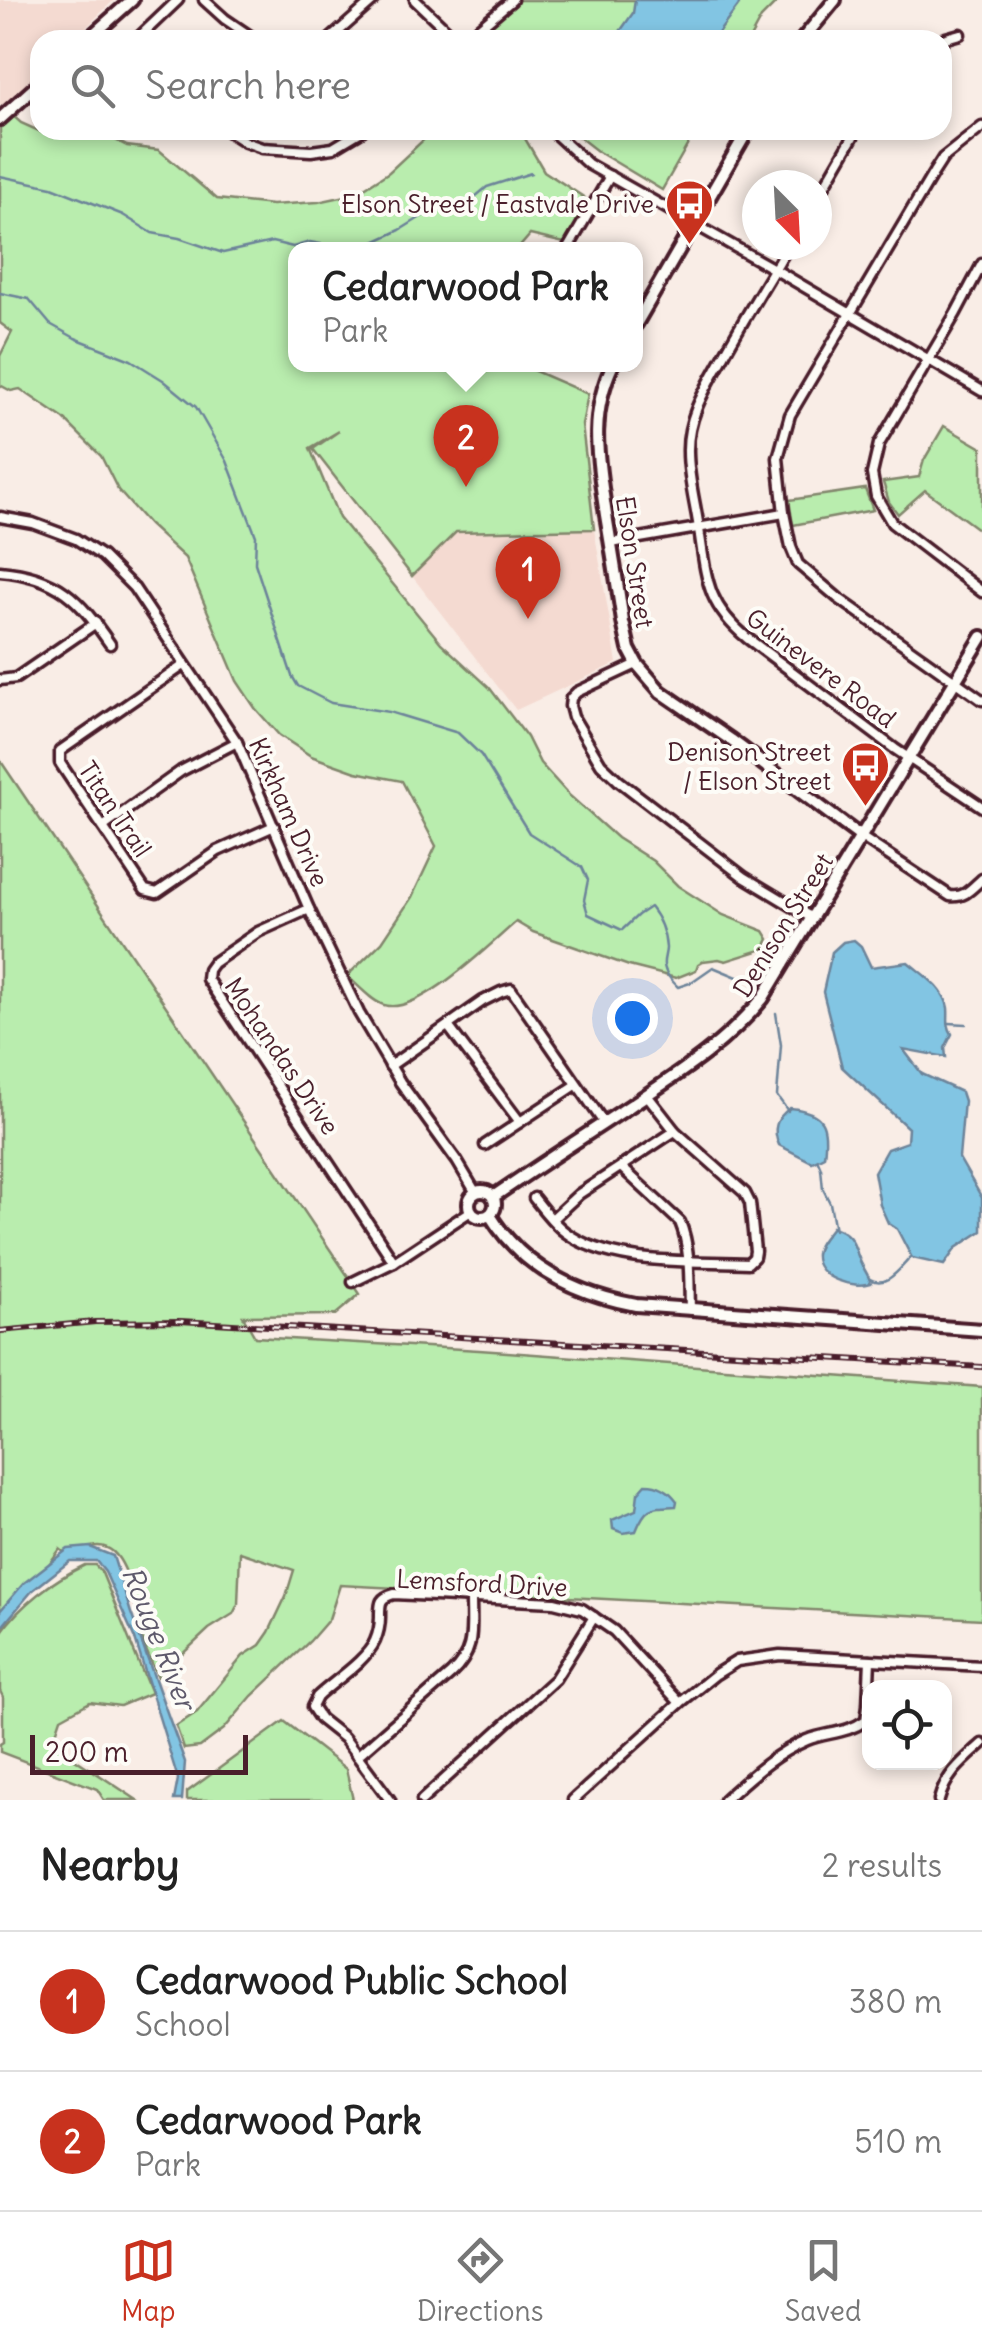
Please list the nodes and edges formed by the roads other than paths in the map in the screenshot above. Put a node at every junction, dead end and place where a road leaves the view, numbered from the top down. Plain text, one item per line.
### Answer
1 (132, 0) edge
2 (178, 0) edge
3 (204, 0) edge
4 (374, 0) edge
5 (414, 0) edge
6 (512, 0) edge
7 (836, 0) edge
8 (98, 30) edge
9 (146, 30) edge
10 (241, 30) edge
11 (340, 30) edge
12 (449, 30) edge
13 (474, 30) edge
14 (810, 30) edge
15 (960, 34) dead end
16 (952, 36) edge
17 (30, 92) edge
18 (0, 119) edge
19 (982, 127) edge
20 (242, 140) edge
21 (346, 140) edge
22 (563, 140) edge
23 (742, 140) edge
24 (851, 140) edge
25 (832, 173) edge
26 (610, 176) junction
27 (693, 224) junction
28 (572, 242) edge
29 (780, 260) edge
30 (982, 264) edge
31 (774, 269) junction
32 (643, 312) edge
33 (851, 314) junction
34 (929, 360) junction
35 (610, 372) edge
36 (982, 391) edge
37 (784, 514) junction
38 (0, 517) edge
39 (699, 528) junction
40 (611, 543) junction
41 (0, 571) edge
42 (982, 592) edge
43 (96, 623) junction
44 (982, 638) edge
45 (110, 644) dead end
46 (184, 664) junction
47 (637, 664) junction
48 (0, 680) edge
49 (955, 682) junction
50 (982, 700) edge
51 (237, 742) junction
52 (908, 758) junction
53 (982, 807) edge
54 (274, 826) junction
55 (102, 827) junction
56 (861, 837) junction
57 (982, 879) edge
58 (309, 909) junction
59 (812, 918) junction
60 (448, 1026) junction
61 (390, 1066) junction
62 (576, 1085) junction
63 (647, 1094) junction
64 (520, 1122) junction
65 (604, 1123) junction
66 (675, 1131) junction
67 (485, 1145) dead end
68 (621, 1167) junction
69 (476, 1193) junction
70 (492, 1197) junction
71 (534, 1198) dead end
72 (471, 1211) junction
73 (490, 1215) junction
74 (552, 1219) junction
75 (688, 1260) junction
76 (394, 1262) junction
77 (353, 1282) dead end
78 (690, 1310) junction
79 (982, 1330) edge
80 (471, 1599) junction
81 (594, 1617) junction
82 (870, 1660) junction
83 (982, 1666) edge
84 (680, 1703) junction
85 (982, 1744) edge
86 (358, 1756) junction
87 (390, 1800) edge
88 (422, 1800) edge
89 (572, 1800) edge
90 (724, 1800) edge
91 (939, 1800) edge

1 - 8 street
2 - 9 street
3 - 10 street
4 - 11 street
5 - 12 street
6 - 13 street
7 - 14 street
15 - 16 street
17 - 18 street
19 - 33 street
20 - 21 street
22 - 26 street
23 - 27 street
24 - 25 street
26 - 27 street
26 - 28 street
27 - 31 street
27 - 32 street
29 - 31 street, Guinevere Road
30 - 34 street
31 - 33 street
31 - 39 street, Guinevere Road
33 - 34 street
33 - 37 street
34 - 36 street
34 - 42 street
35 - 40 street, Elson Street
37 - 39 street
37 - 49 street
38 - 46 street, Kirkham Drive
39 - 40 street
39 - 52 street, Guinevere Road
40 - 47 street, Elson Street
41 - 43 street
43 - 45 street
43 - 48 street
44 - 49 street, Denison Street
46 - 51 street, Kirkham Drive
46 - 55 street, Titan Trail
47 - 56 street, Elson Street
47 - 59 street
49 - 50 street
49 - 52 street, Denison Street
51 - 54 street, Kirkham Drive
51 - 55 street
52 - 53 street, Guinevere Road
52 - 56 street, Denison Street
54 - 55 street, Titan Trail
54 - 58 street, Kirkham Drive
56 - 57 street
56 - 59 street, Denison Street
58 - 61 street, Kirkham Drive
58 - 76 street, Mohandas Drive
59 - 63 street, Denison Street
60 - 61 street
60 - 62 street
60 - 64 street
61 - 69 street, Kirkham Drive
62 - 64 street
62 - 65 street
63 - 65 street, Denison Street
63 - 66 street
64 - 67 street
65 - 70 street, Denison Street
66 - 68 street
66 - 75 street
68 - 74 street
68 - 75 street
69 - 70 street
69 - 72 street
70 - 73 street
71 - 74 street
72 - 73 street
72 - 76 street
73 - 78 street
74 - 75 street
75 - 78 street
76 - 77 street
78 - 79 street
80 - 81 street, Lemsford Drive
80 - 86 street
80 - 86 street, Lemsford Drive
81 - 84 street, Lemsford Drive
81 - 88 street
82 - 83 street
82 - 84 street
82 - 90 street
84 - 89 street
85 - 91 street
86 - 87 street, Lemsford Drive

